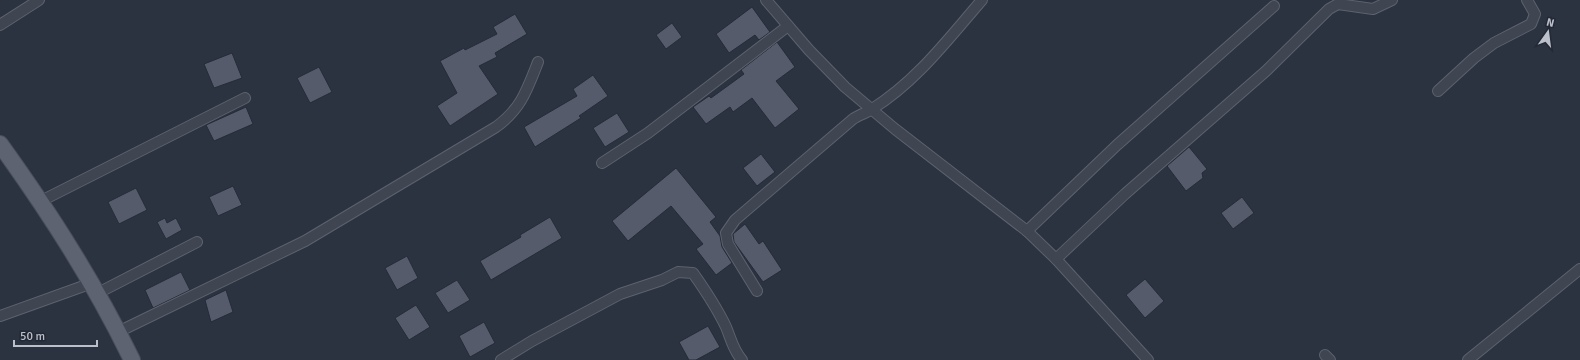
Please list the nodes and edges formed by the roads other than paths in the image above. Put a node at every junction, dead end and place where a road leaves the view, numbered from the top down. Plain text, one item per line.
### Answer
1 (39, 0) edge
2 (766, 0) edge
3 (982, 0) edge
4 (1392, 0) edge
5 (1527, 0) edge
6 (1274, 6) dead end
7 (0, 25) edge
8 (788, 26) junction
9 (538, 62) dead end
10 (1438, 91) dead end
11 (245, 98) dead end
12 (872, 110) junction
13 (0, 144) edge
14 (602, 163) dead end
15 (41, 201) junction
16 (1027, 231) junction
17 (197, 242) dead end
18 (1056, 259) junction
19 (1580, 270) edge
20 (95, 288) junction
21 (757, 291) dead end
22 (0, 316) edge
23 (118, 332) junction
24 (132, 360) edge
25 (501, 360) edge
26 (742, 360) edge
27 (1148, 360) edge
28 (1468, 360) edge

1 - 7 street
2 - 8 street
3 - 12 street
4 - 18 street
5 - 10 street
6 - 16 street
8 - 12 street
8 - 14 street
9 - 23 street
11 - 15 street
12 - 16 street
12 - 21 street
13 - 15 main road
15 - 20 main road
16 - 18 street
17 - 20 street
18 - 27 street
19 - 28 street
20 - 22 street
20 - 23 main road
23 - 24 main road
25 - 26 street

